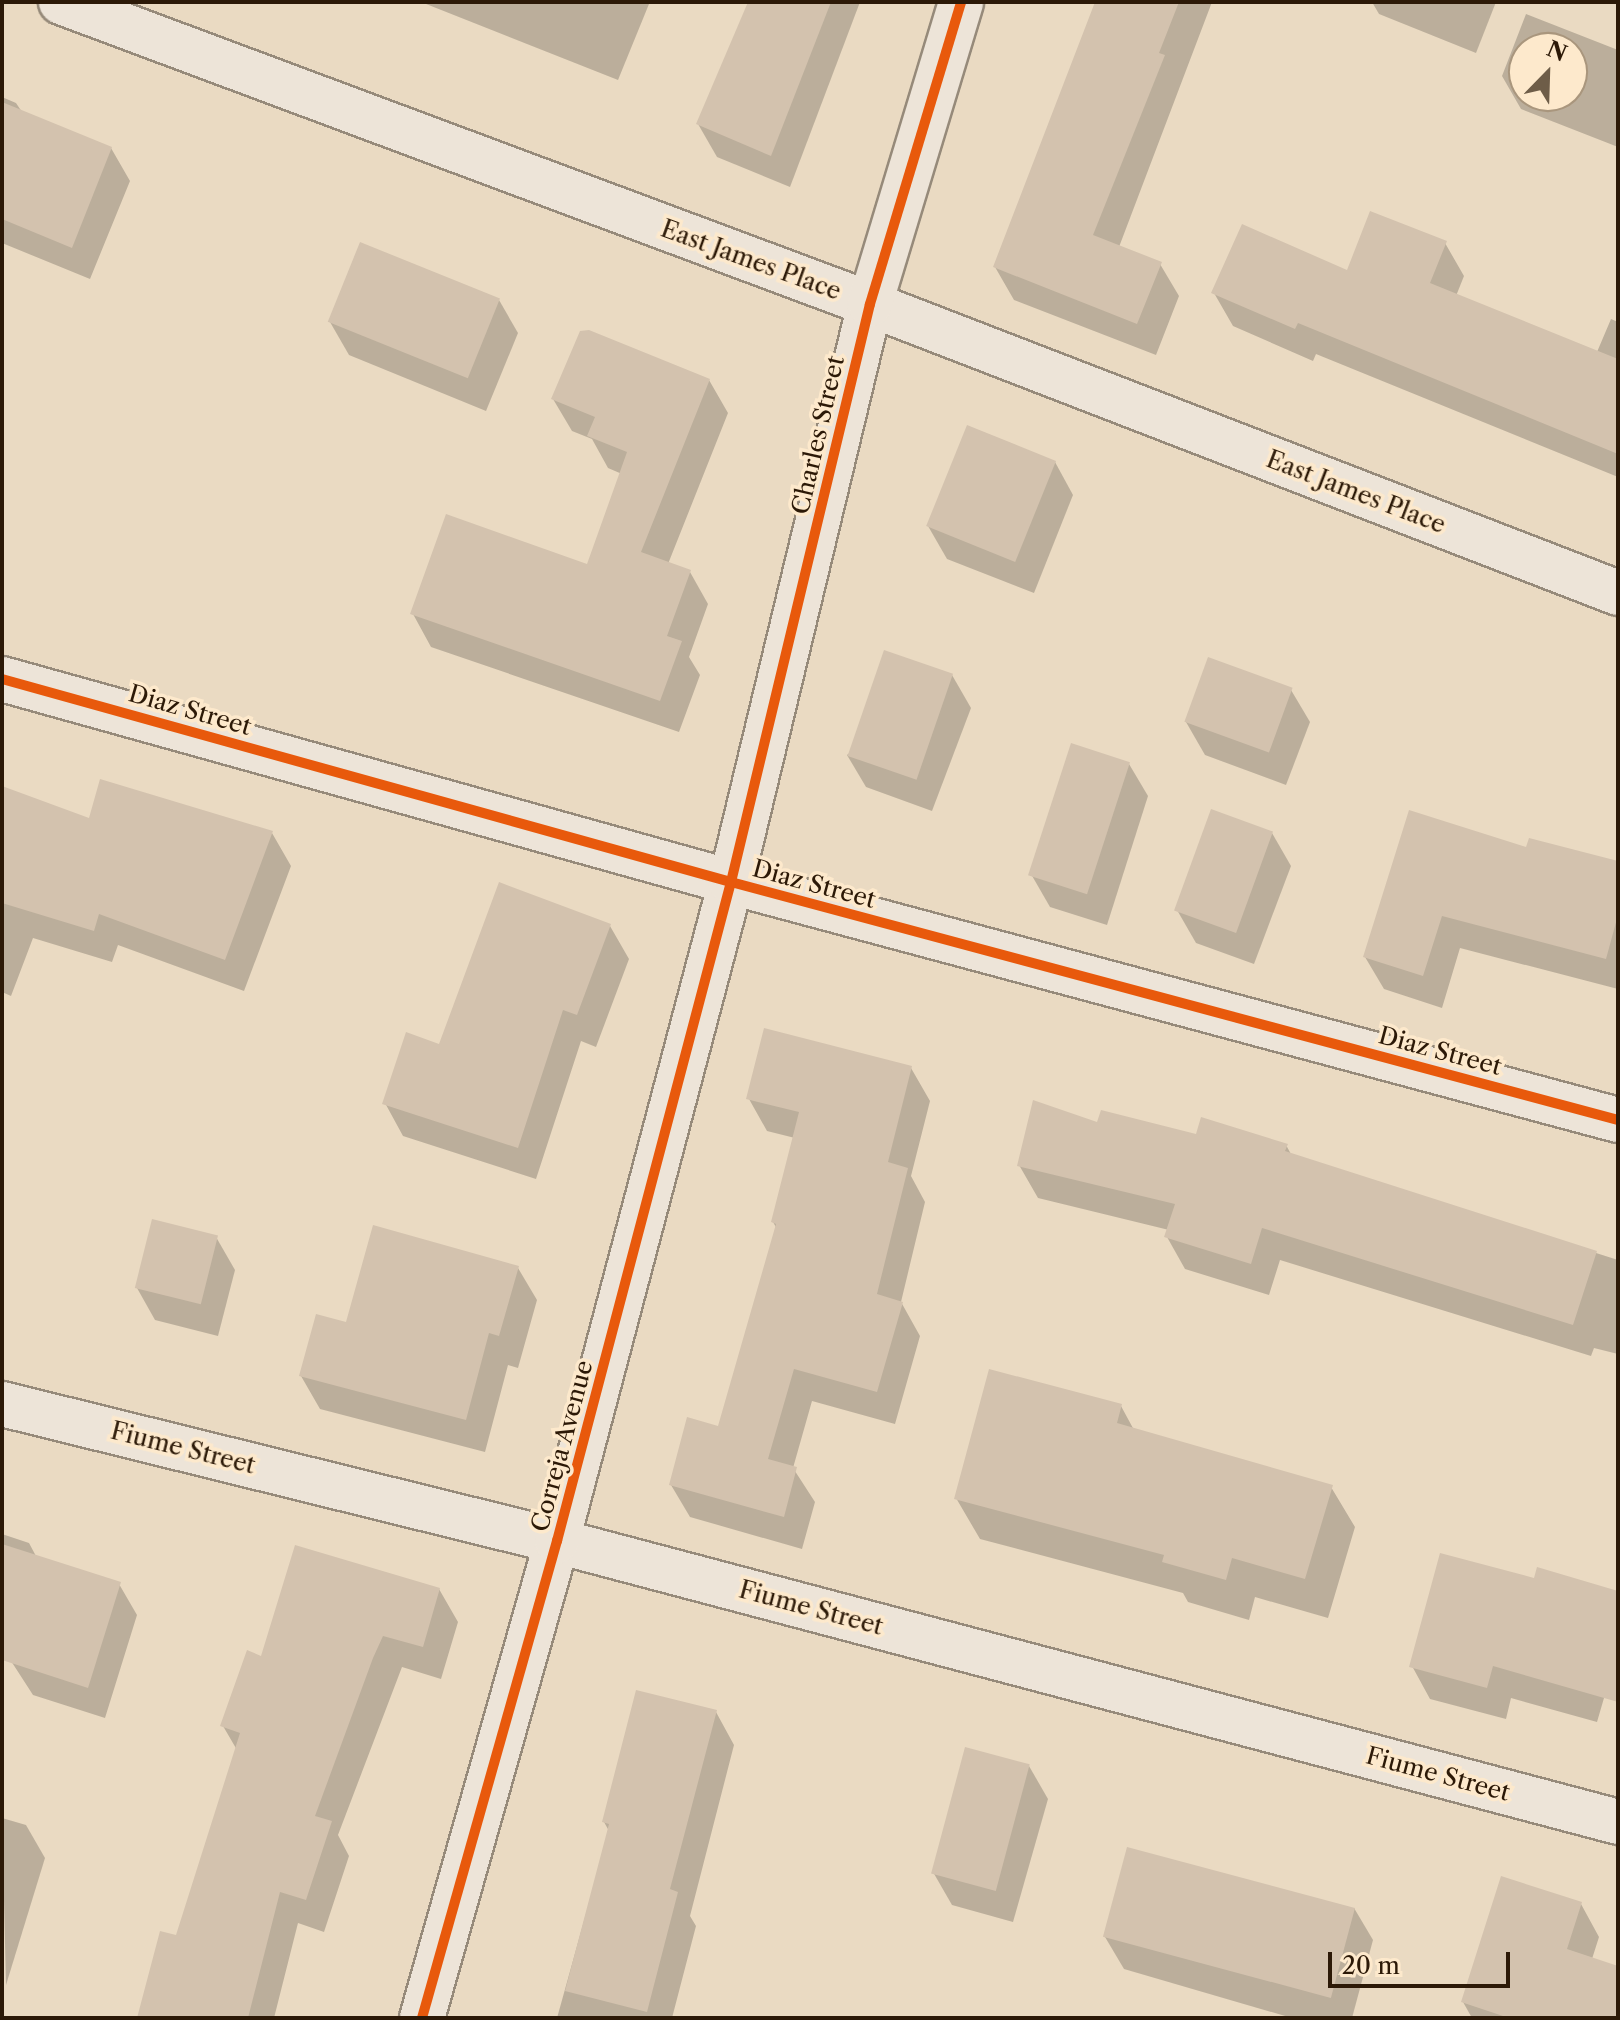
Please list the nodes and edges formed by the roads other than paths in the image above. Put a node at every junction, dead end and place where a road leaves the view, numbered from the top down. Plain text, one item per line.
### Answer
1 (61, 2) edge
2 (961, 2) edge
3 (870, 304) junction
4 (1618, 593) edge
5 (2, 679) edge
6 (731, 882) junction
7 (1618, 1120) edge
8 (2, 1404) edge
9 (557, 1541) junction
10 (1618, 1822) edge
11 (422, 2018) edge

1 - 3 street, East James Place
2 - 3 street, Charles Street
3 - 4 street, East James Place
3 - 6 street, Charles Street
5 - 6 street, Diaz Street
6 - 7 street, Diaz Street
6 - 9 street, Correja Avenue
8 - 9 street, Fiume Street
9 - 10 street, Fiume Street
9 - 11 street, Correja Avenue

